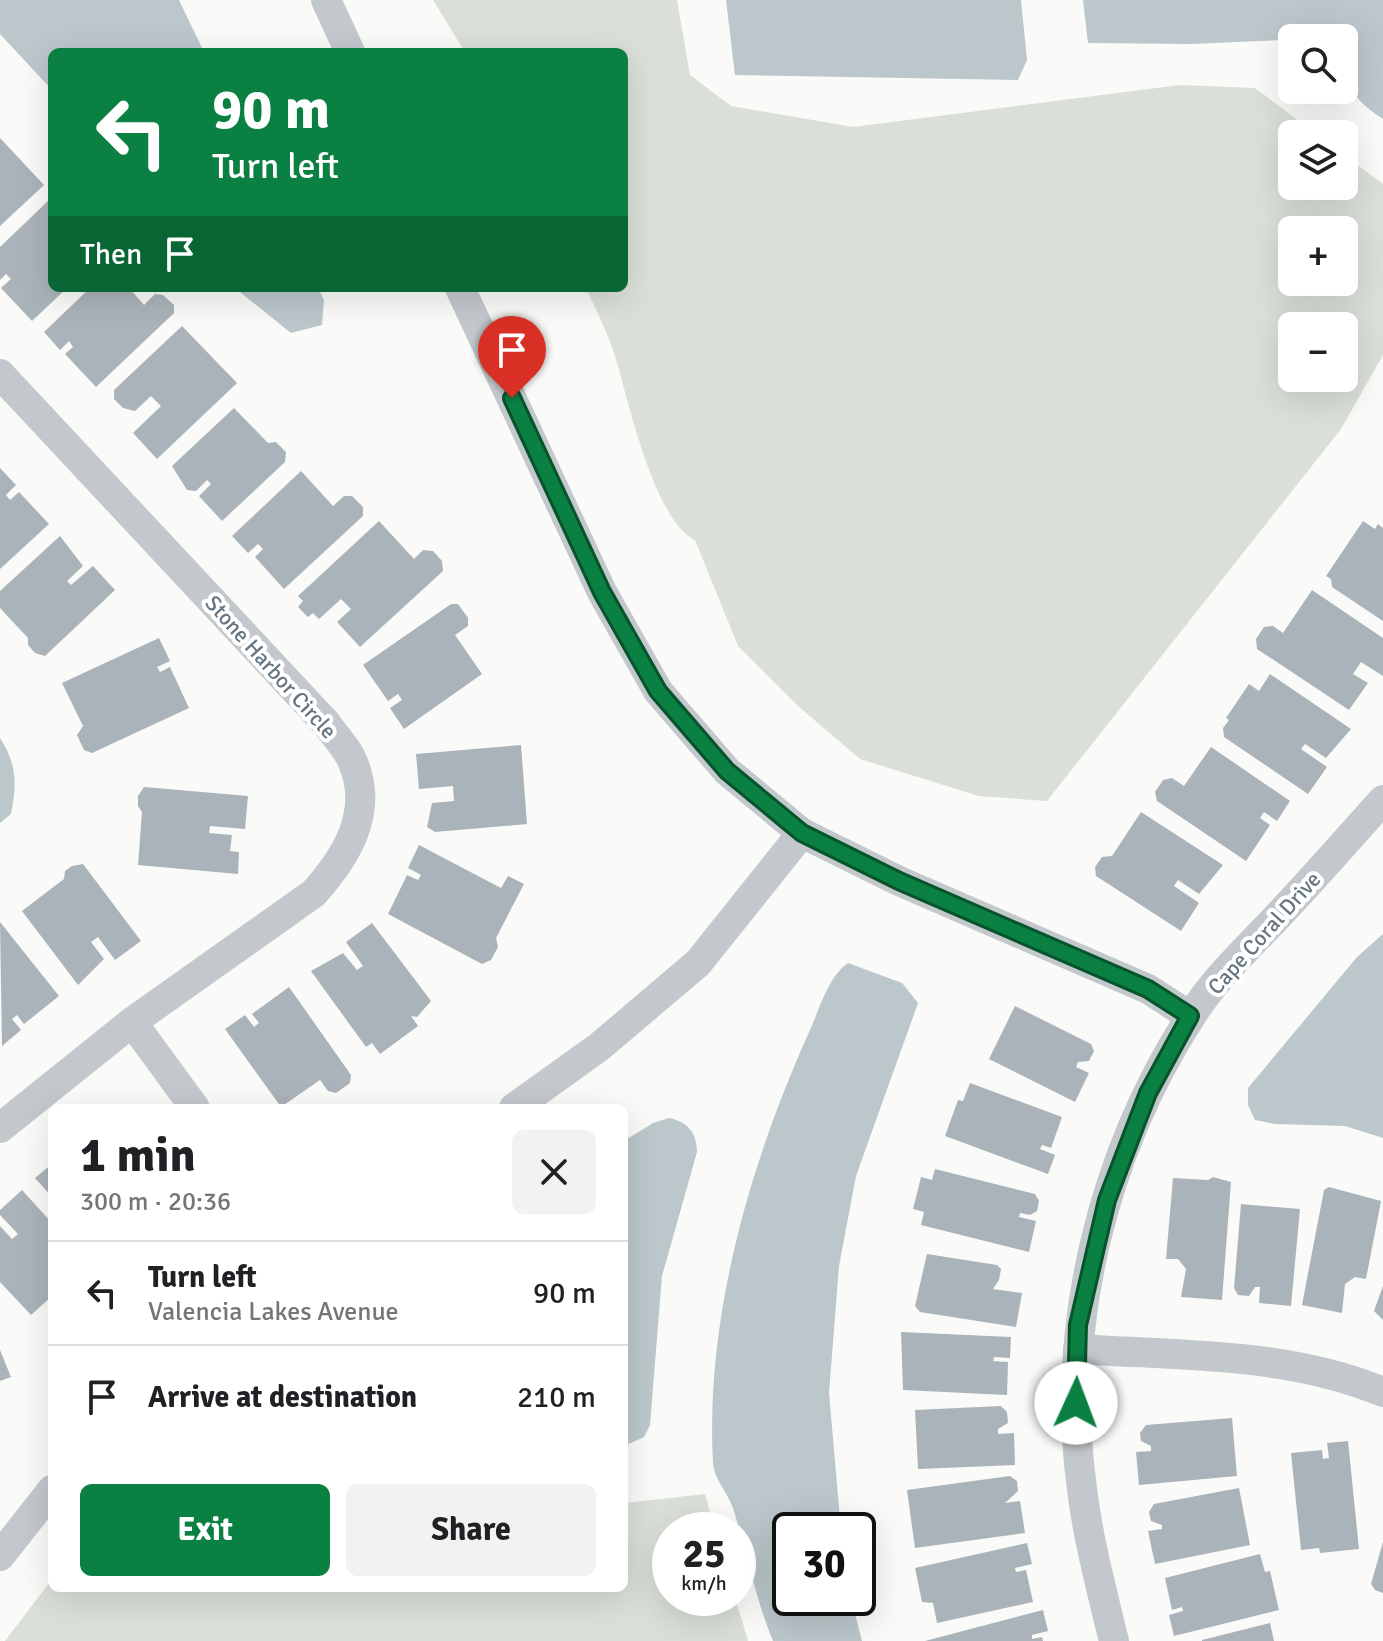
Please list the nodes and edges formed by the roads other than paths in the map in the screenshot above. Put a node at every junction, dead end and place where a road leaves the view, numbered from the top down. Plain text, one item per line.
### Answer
1 (326, 0) edge
2 (348, 48) edge
3 (462, 292) edge
4 (0, 374) edge
5 (1383, 800) edge
6 (802, 833) junction
7 (1190, 1016) junction
8 (132, 1022) junction
9 (192, 1104) edge
10 (520, 1104) edge
11 (0, 1128) edge
12 (1078, 1349) junction
13 (1383, 1392) edge
14 (48, 1495) edge
15 (0, 1556) edge
16 (1114, 1641) edge

1 - 2 street
3 - 6 street
4 - 8 street, Stone Harbor Circle
5 - 7 street, Cape Coral Drive
6 - 7 street
6 - 10 street
7 - 12 street, Cape Coral Drive
8 - 9 street
8 - 11 street, Stone Harbor Circle
12 - 13 street
12 - 16 street, Cape Coral Drive
14 - 15 street

